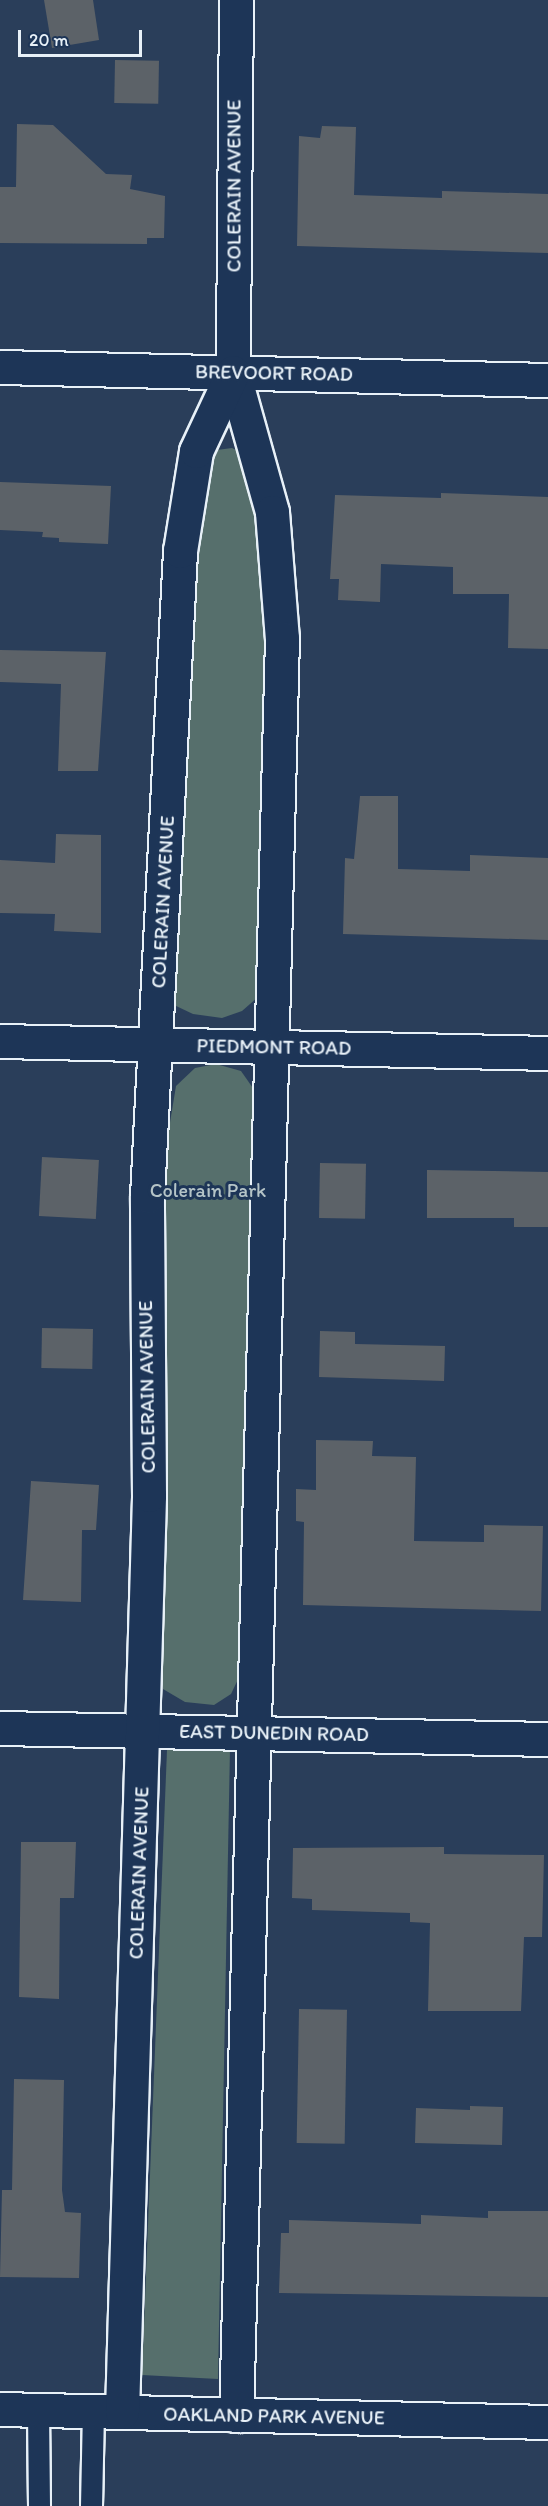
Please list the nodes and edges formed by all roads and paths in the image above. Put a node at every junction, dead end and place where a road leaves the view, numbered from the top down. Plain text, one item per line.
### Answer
1 (236, 0) edge
2 (0, 367) edge
3 (233, 372) junction
4 (548, 380) edge
5 (0, 1041) edge
6 (157, 1045) junction
7 (271, 1047) junction
8 (548, 1053) edge
9 (0, 1728) edge
10 (144, 1730) junction
11 (255, 1732) junction
12 (548, 1739) edge
13 (0, 2409) edge
14 (38, 2410) junction
15 (108, 2412) junction
16 (236, 2415) junction
17 (548, 2422) edge
18 (39, 2506) edge
19 (91, 2506) edge

1 - 3 street, COLERAIN AVENUE
2 - 3 street, BREVOORT ROAD
3 - 4 street, BREVOORT ROAD
3 - 6 street, COLERAIN AVENUE
3 - 7 street, COLERAIN AVENUE
5 - 6 street, PIEDMONT ROAD
6 - 7 street, PIEDMONT ROAD
6 - 10 street, COLERAIN AVENUE
7 - 8 street, PIEDMONT ROAD
7 - 11 street, COLERAIN AVENUE
9 - 10 street, EAST DUNEDIN ROAD
10 - 11 street, EAST DUNEDIN ROAD
10 - 15 street, COLERAIN AVENUE
11 - 12 street, EAST DUNEDIN ROAD
11 - 16 street, COLERAIN AVENUE
13 - 14 street, OAKLAND PARK AVENUE
14 - 15 street, OAKLAND PARK AVENUE
14 - 18 lane
15 - 16 street, OAKLAND PARK AVENUE
15 - 19 lane
16 - 17 street, OAKLAND PARK AVENUE

